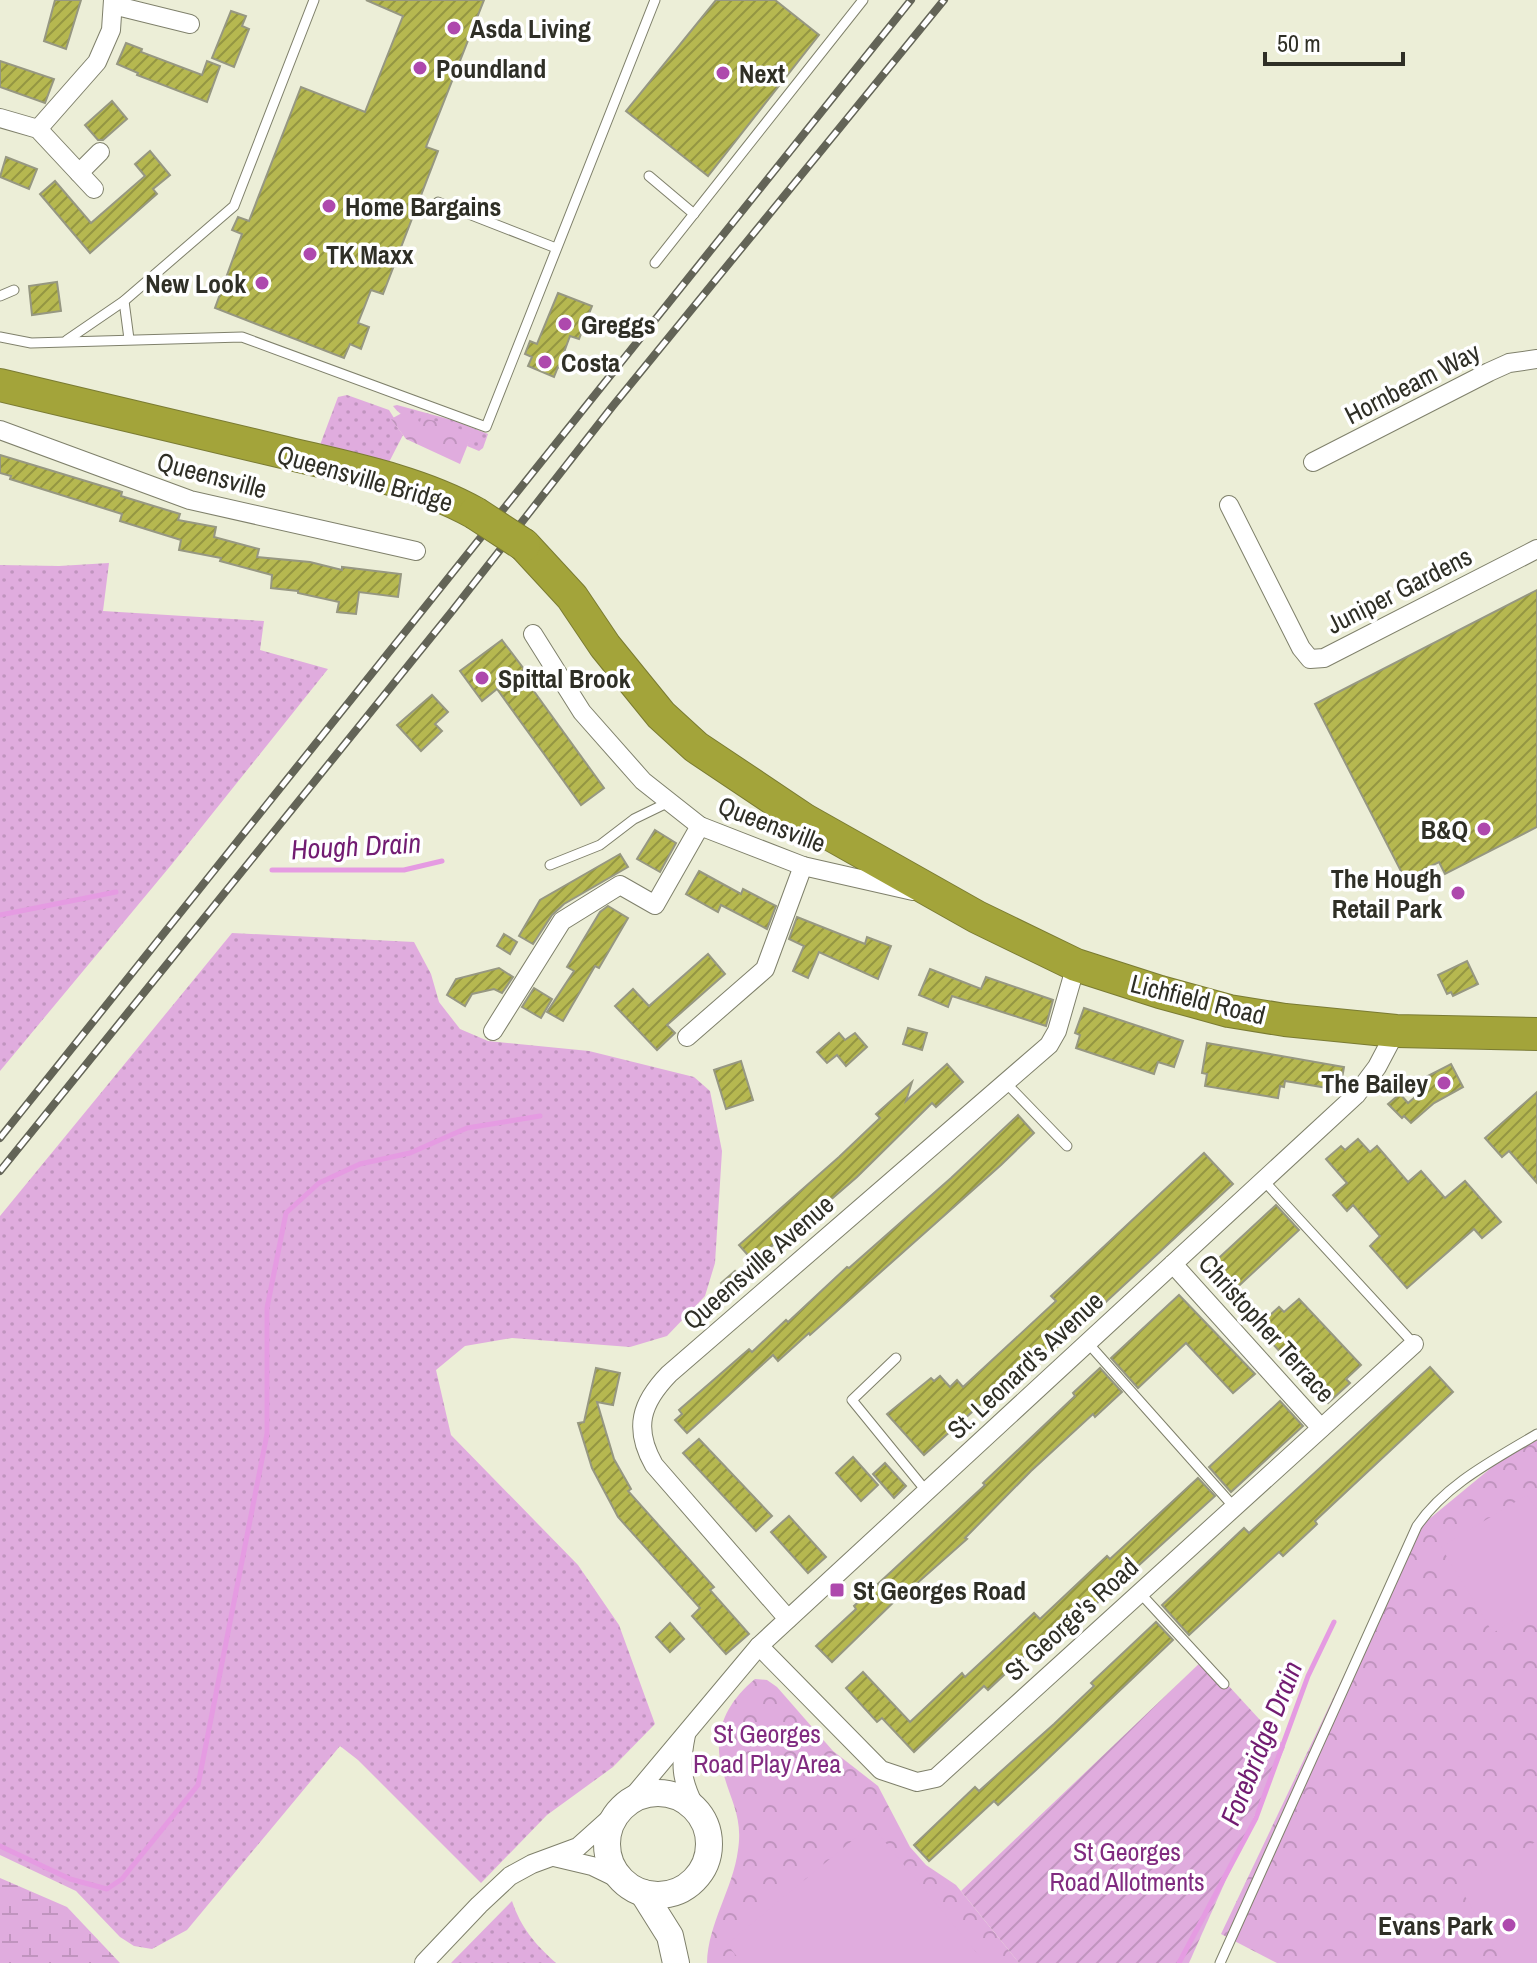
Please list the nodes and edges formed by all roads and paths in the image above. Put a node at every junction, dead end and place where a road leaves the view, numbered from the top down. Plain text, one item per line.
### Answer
1 (314, 0) edge
2 (655, 0) edge
3 (863, 0) edge
4 (113, 3) edge
5 (190, 24) dead end
6 (0, 118) edge
7 (38, 129) junction
8 (100, 152) dead end
9 (79, 173) junction
10 (649, 176) dead end
11 (94, 189) dead end
12 (438, 202) dead end
13 (694, 214) junction
14 (556, 248) junction
15 (655, 263) dead end
16 (14, 290) dead end
17 (0, 296) edge
18 (124, 301) junction
19 (0, 337) edge
20 (129, 339) junction
21 (64, 342) junction
22 (1537, 359) edge
23 (0, 385) edge
24 (0, 430) edge
25 (1313, 462) dead end
26 (1229, 505) dead end
27 (1537, 549) edge
28 (416, 551) dead end
29 (533, 634) dead end
30 (669, 802) junction
31 (700, 826) junction
32 (550, 865) dead end
33 (885, 865) joint
34 (803, 866) junction
35 (935, 896) junction
36 (1076, 965) junction
37 (493, 1031) dead end
38 (1396, 1031) junction
39 (1537, 1034) edge
40 (687, 1037) dead end
41 (1006, 1083) junction
42 (1067, 1146) dead end
43 (1264, 1181) junction
44 (1173, 1264) junction
45 (1087, 1342) junction
46 (1414, 1344) joint
47 (896, 1358) dead end
48 (1321, 1428) junction
49 (1537, 1434) edge
50 (927, 1492) junction
51 (1234, 1507) junction
52 (1140, 1593) junction
53 (788, 1619) junction
54 (759, 1646) junction
55 (1224, 1684) dead end
56 (686, 1735) junction
57 (694, 1805) junction
58 (623, 1806) junction
59 (554, 1857) junction
60 (689, 1885) junction
61 (633, 1887) junction
62 (670, 1936) junction
63 (424, 1963) edge
64 (676, 1963) edge
65 (1220, 1963) edge

1 - 18 lane
2 - 14 lane
3 - 13 lane
4 - 5 street
4 - 7 street
6 - 7 street
7 - 9 street
8 - 9 street
9 - 11 street
10 - 13 lane
12 - 14 lane
13 - 15 lane
14 - 20 lane
16 - 17 lane
18 - 20 lane
18 - 21 lane
19 - 21 lane
20 - 21 lane
22 - 25 street, Hornbeam Way
23 - 33 highway, Queensville Bridge, bridge
24 - 28 street, Queensville
26 - 27 street, Juniper Gardens
29 - 30 street, Queensville
30 - 31 street, Queensville
30 - 32 lane
31 - 34 street, Queensville
31 - 37 street
33 - 35 highway, Lichfield Road
34 - 35 street, Queensville
34 - 40 street
35 - 36 highway, Lichfield Road
36 - 38 highway, Lichfield Road
36 - 41 street, Queensville Avenue
38 - 39 highway, Lichfield Road
38 - 43 street, St. Leonard's Avenue
41 - 42 lane
41 - 53 street, Queensville Avenue
43 - 44 street, St. Leonard's Avenue
43 - 46 lane
44 - 45 street, St. Leonard's Avenue
44 - 48 street, Christopher Terrace
45 - 50 street, St. Leonard's Avenue
45 - 51 lane
46 - 48 street, St George's Road
47 - 50 lane
48 - 51 street, St George's Road
49 - 65 lane
50 - 53 street, St. Leonard's Avenue
51 - 52 street, St George's Road
52 - 54 street, St George's Road
52 - 55 lane
53 - 54 street, St. Leonard's Avenue
54 - 56 street, St. Leonard's Avenue
56 - 57 street
56 - 58 street, St. Leonard's Avenue
57 - 58 street
57 - 60 street
58 - 59 street, St. Leonard's Avenue
58 - 61 street
59 - 61 street
59 - 63 street, St. Leonard's Avenue
60 - 61 street
60 - 62 street
61 - 62 street
62 - 64 street

